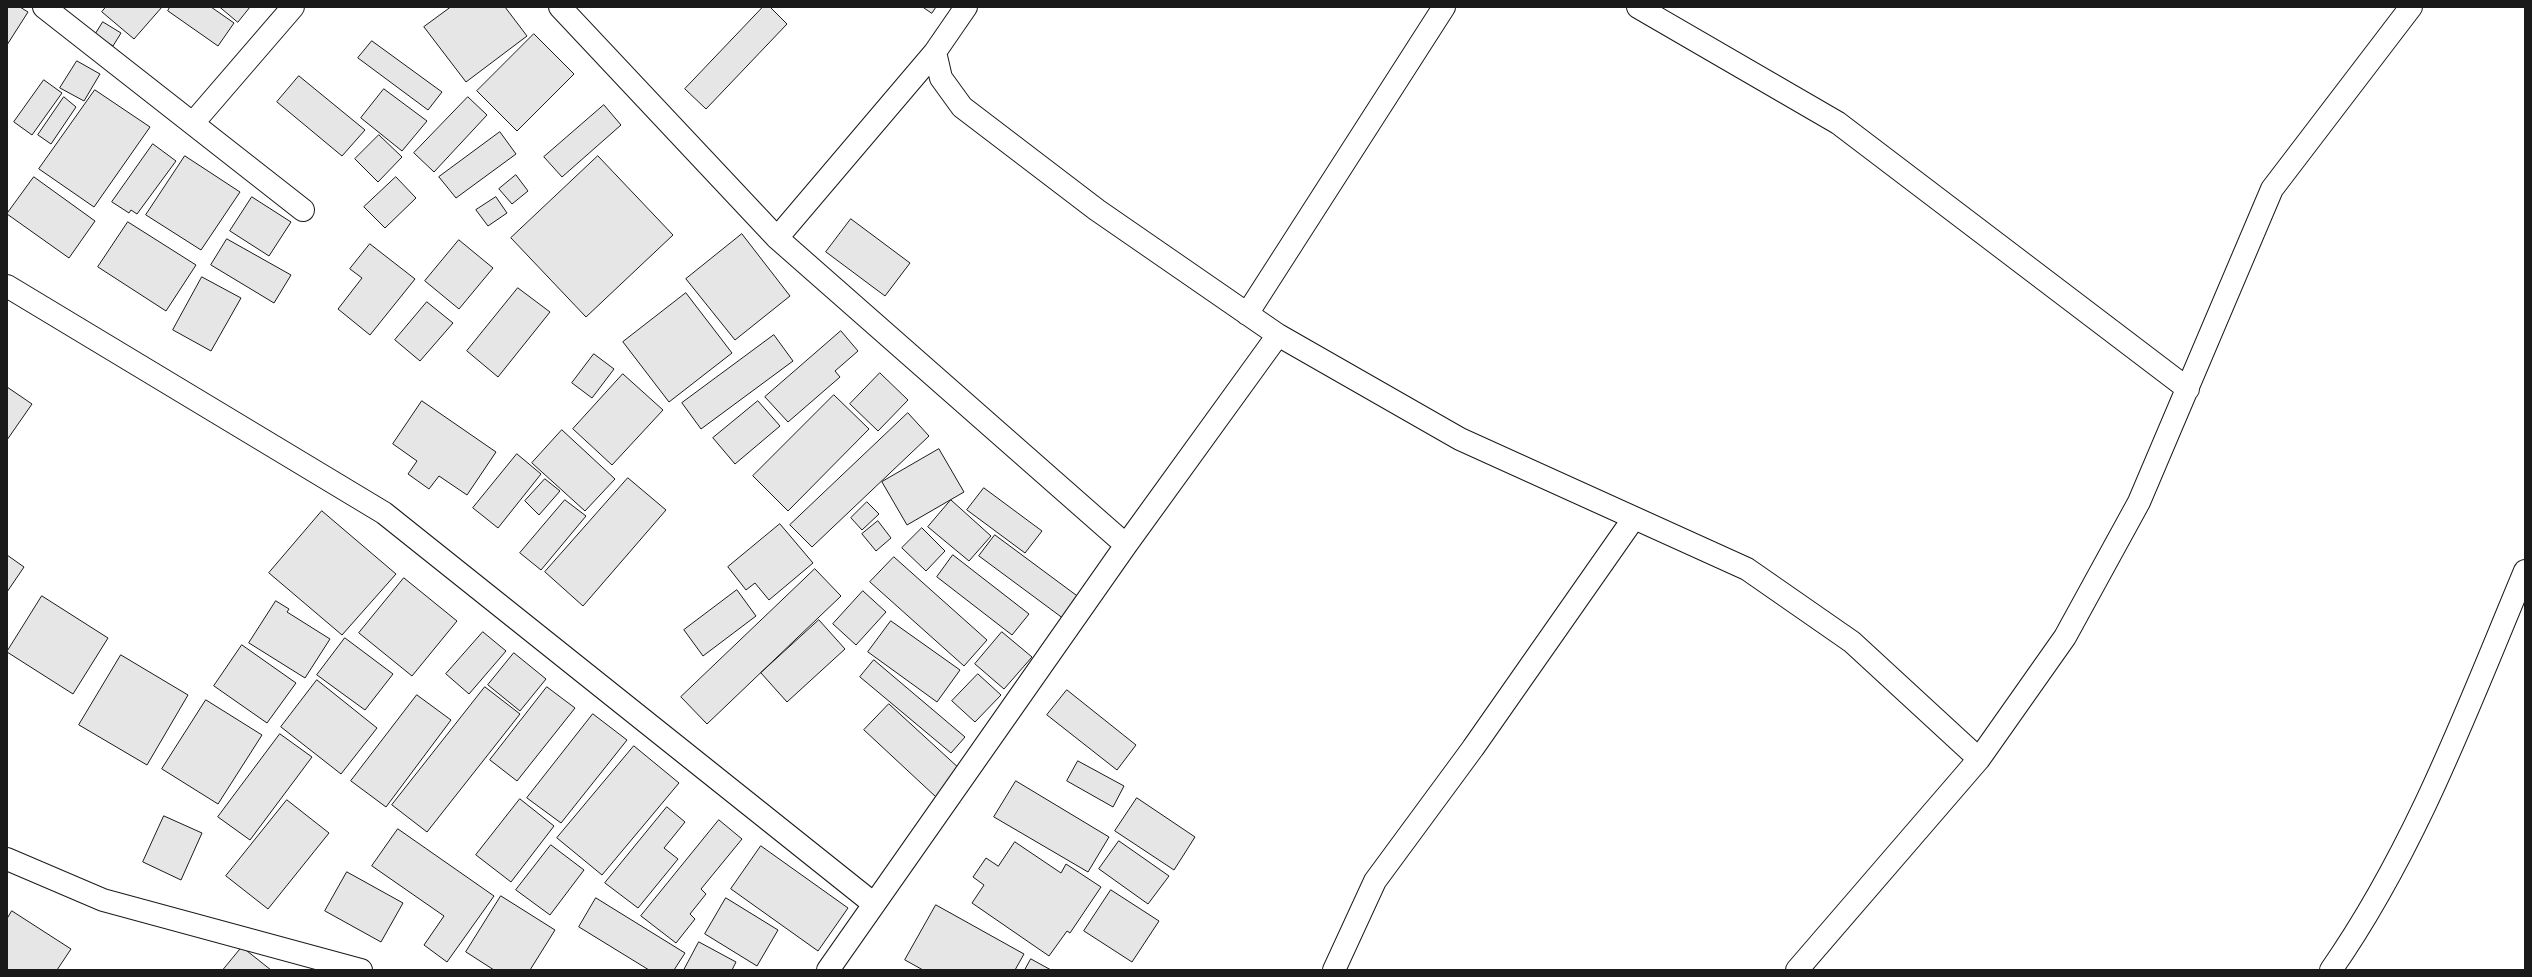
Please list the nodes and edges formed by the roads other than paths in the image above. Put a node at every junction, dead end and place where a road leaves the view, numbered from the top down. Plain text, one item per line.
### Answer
1 (44, 7) edge
2 (293, 7) edge
3 (560, 7) edge
4 (966, 7) edge
5 (1444, 7) edge
6 (1638, 7) edge
7 (2411, 7) edge
8 (935, 52) junction
9 (193, 123) junction
10 (303, 210) dead end
11 (777, 238) junction
12 (7, 286) edge
13 (1247, 314) junction
14 (1278, 335) junction
15 (2188, 389) junction
16 (1634, 518) junction
17 (1126, 545) junction
18 (2525, 571) edge
19 (1979, 759) junction
20 (7, 859) edge
21 (874, 904) junction
22 (361, 970) edge
23 (828, 970) edge
24 (1334, 970) edge
25 (1797, 970) edge
26 (2331, 970) edge

1 - 9 street
2 - 9 street
3 - 11 street
4 - 8 street
5 - 13 street
6 - 15 street
7 - 15 street
8 - 11 street
8 - 13 street
9 - 10 street
11 - 17 street
12 - 21 street
13 - 14 street
14 - 16 street
14 - 17 street
15 - 19 street
16 - 19 street
16 - 24 street
17 - 21 street
18 - 26 street
19 - 25 street
20 - 22 street
21 - 23 street

